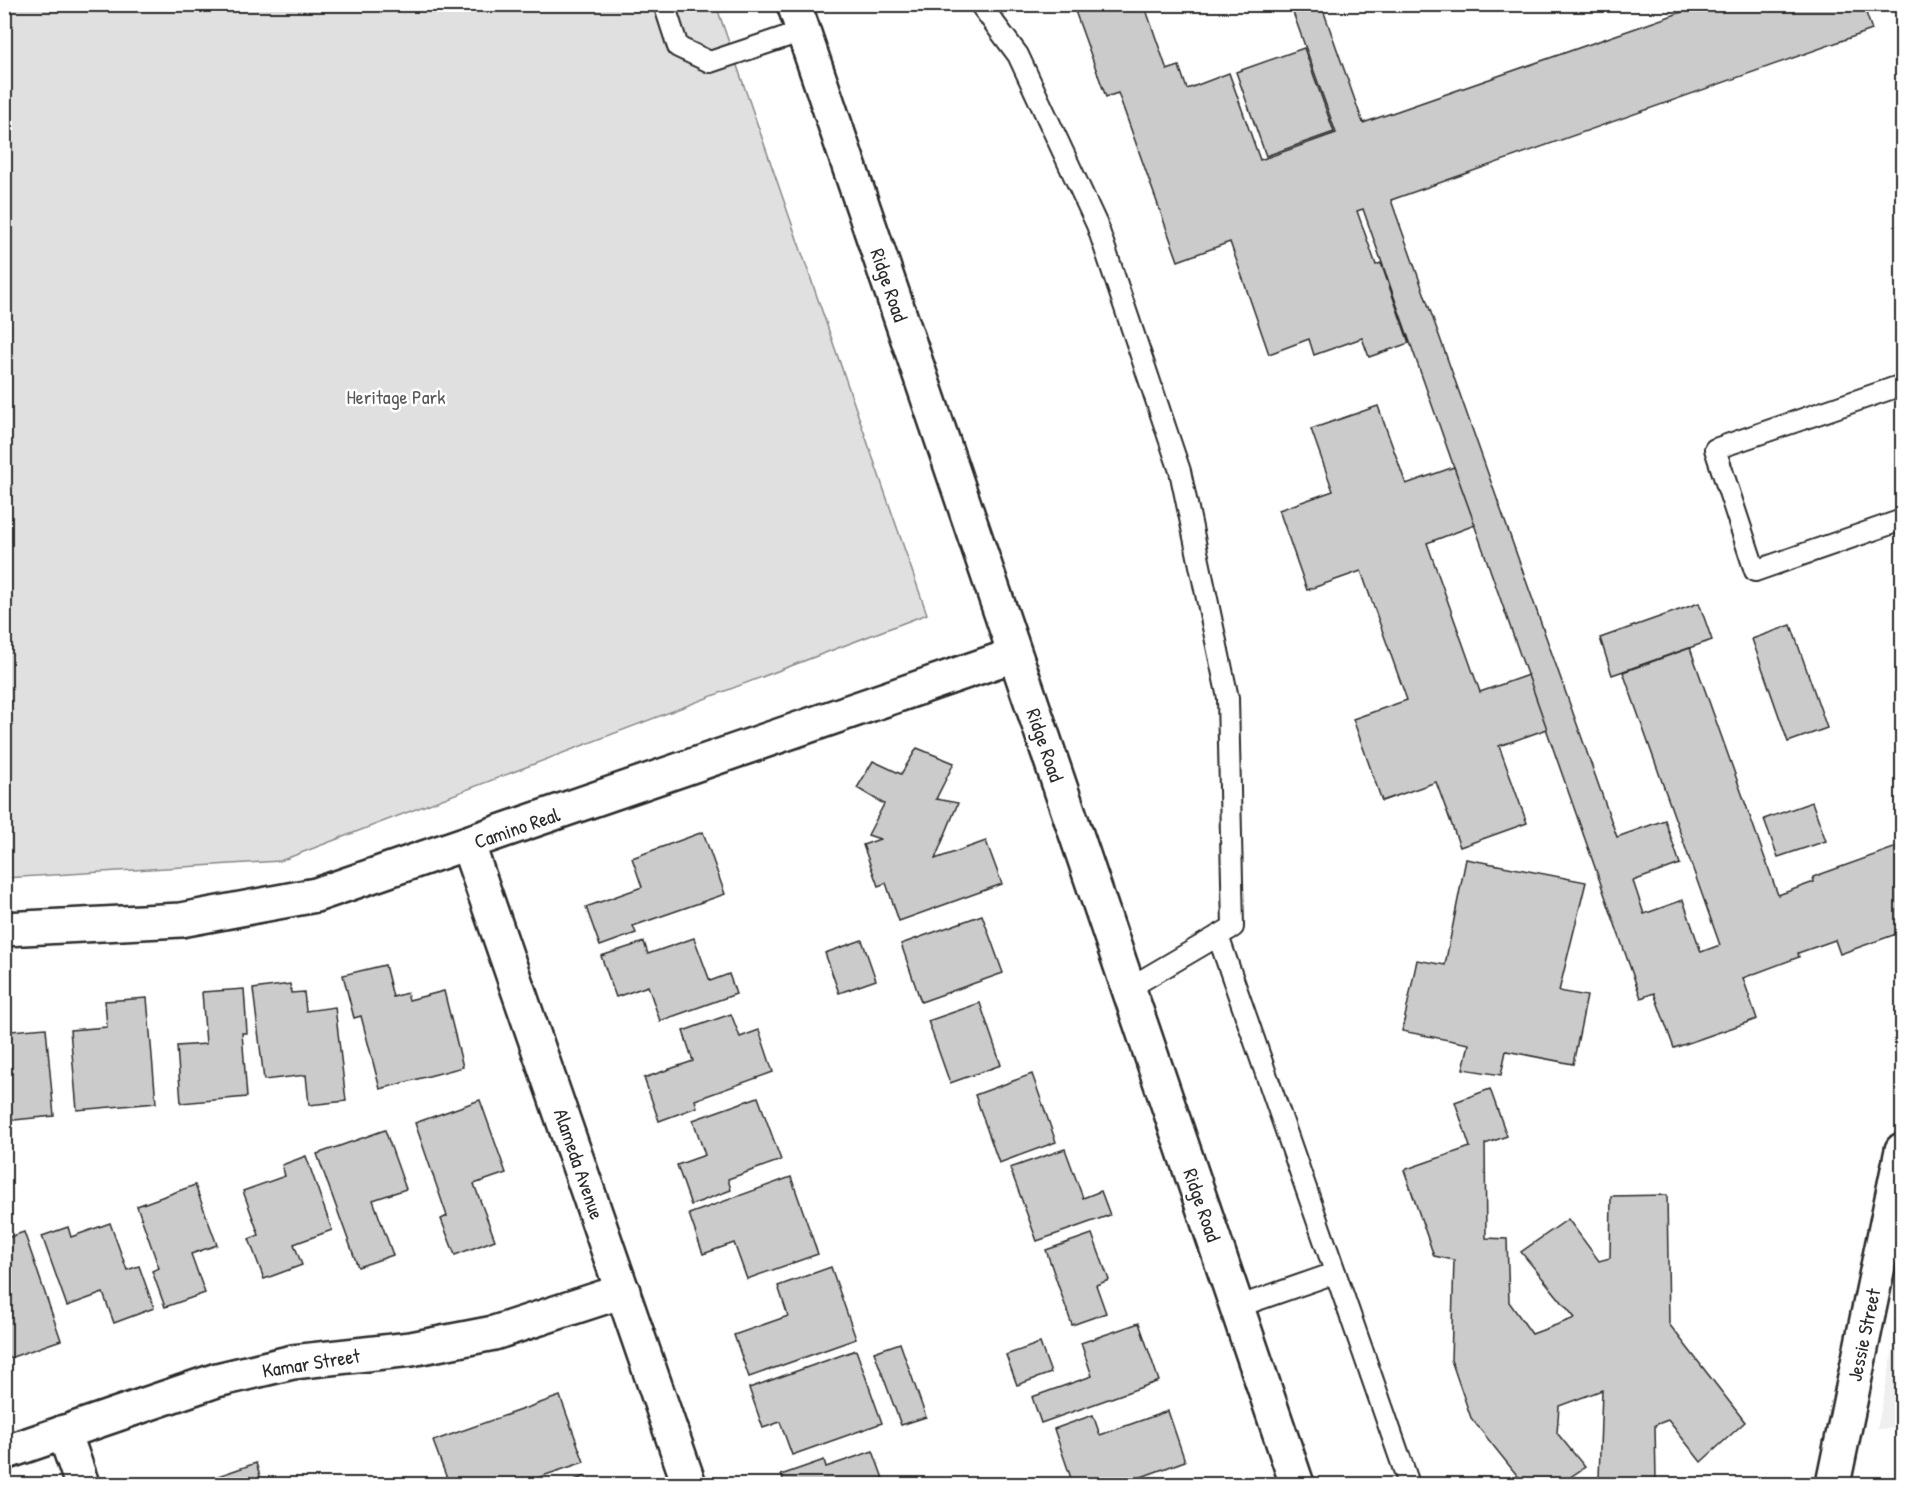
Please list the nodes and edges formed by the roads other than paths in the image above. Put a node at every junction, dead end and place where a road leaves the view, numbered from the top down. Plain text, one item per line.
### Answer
1 (664, 4) edge
2 (980, 4) edge
3 (799, 18) edge
4 (1902, 385) edge
5 (1902, 520) edge
6 (1014, 655) junction
7 (468, 845) junction
8 (4, 929) edge
9 (1218, 936) junction
10 (1129, 988) junction
11 (1902, 1150) edge
12 (1335, 1273) junction
13 (623, 1290) junction
14 (1237, 1307) junction
15 (64, 1432) junction
16 (4, 1453) edge
17 (82, 1485) edge
18 (689, 1485) edge
19 (1297, 1485) edge
20 (1409, 1485) edge
21 (1833, 1485) edge

1 - 3 lane
2 - 9 lane
3 - 6 street, Ridge Road
4 - 5 lane
6 - 7 street, Camino Real
6 - 10 street, Ridge Road
7 - 8 street, Camino Real
7 - 13 street, Alameda Avenue
9 - 10 lane
9 - 12 lane
10 - 14 street, Ridge Road
11 - 21 street, Jessie Street
12 - 14 lane
12 - 20 lane
13 - 15 street, Kamar Street
13 - 18 street, Alameda Avenue
14 - 19 street, Ridge Road
15 - 16 street, Kamar Street
15 - 17 street

